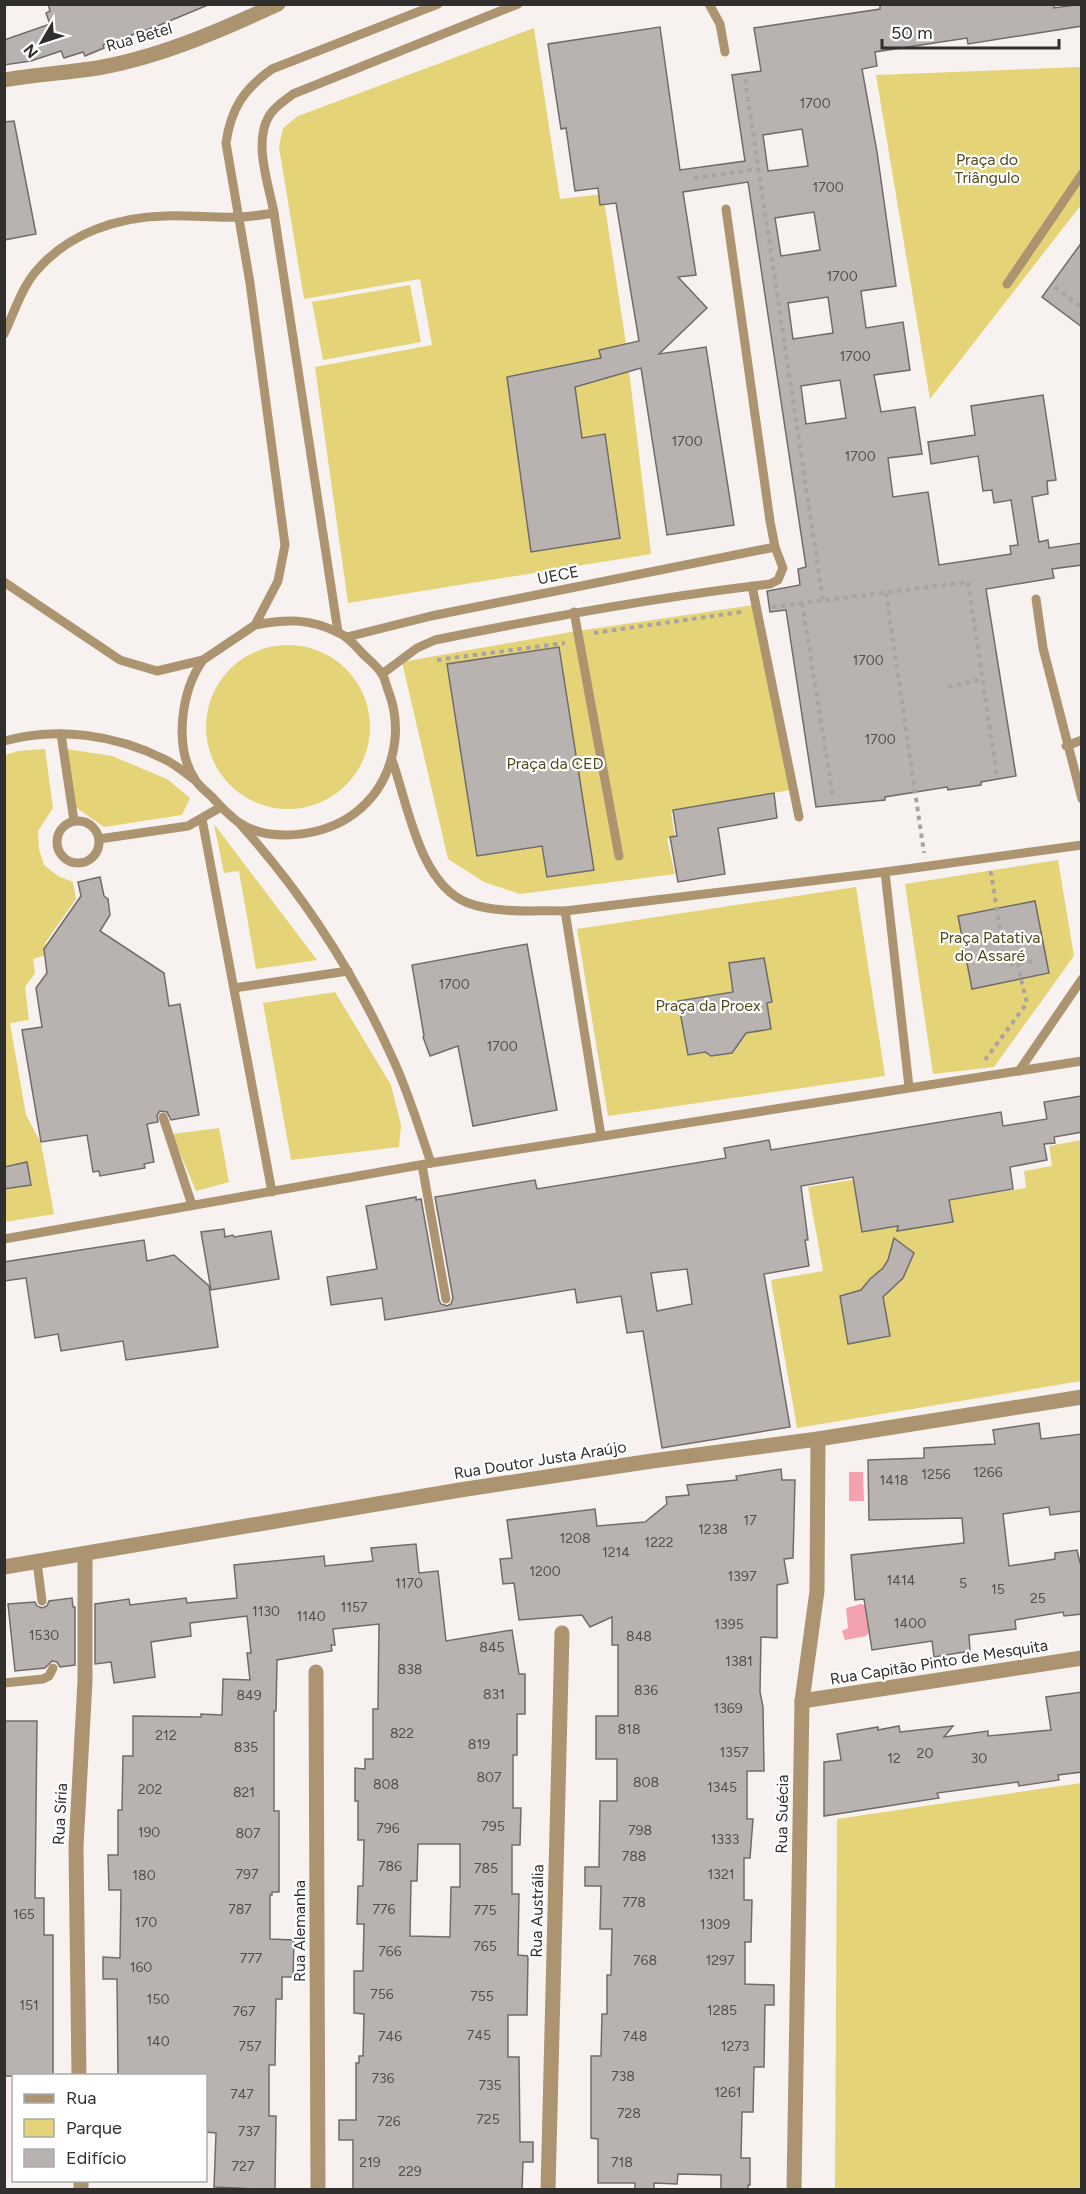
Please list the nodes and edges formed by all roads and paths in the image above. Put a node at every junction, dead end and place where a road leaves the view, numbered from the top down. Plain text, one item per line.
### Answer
1 (278, 4) edge
2 (438, 4) edge
3 (518, 4) edge
4 (709, 4) edge
5 (725, 52) dead end
6 (745, 79) dead end
7 (4, 80) edge
8 (759, 169) dead end
9 (1082, 174) edge
10 (694, 178) dead end
11 (726, 209) dead end
12 (274, 213) junction
13 (238, 217) junction
14 (1007, 284) dead end
15 (1055, 287) dead end
16 (1082, 308) edge
17 (4, 333) edge
18 (776, 547) junction
19 (4, 582) edge
20 (752, 586) junction
21 (886, 592) junction
22 (1036, 599) dead end
23 (823, 601) junction
24 (802, 603) junction
25 (756, 610) junction
26 (574, 612) junction
27 (255, 625) junction
28 (338, 632) junction
29 (579, 635) junction
30 (347, 637) junction
31 (203, 660) junction
32 (438, 660) dead end
33 (382, 674) junction
34 (981, 679) junction
35 (948, 687) dead end
36 (61, 734) junction
37 (1082, 740) edge
38 (4, 741) edge
39 (1066, 746) junction
40 (392, 760) junction
41 (997, 776) dead end
42 (195, 780) junction
43 (833, 797) dead end
44 (1082, 799) edge
45 (221, 807) junction
46 (799, 816) dead end
47 (202, 819) junction
48 (74, 821) junction
49 (240, 823) junction
50 (99, 839) junction
51 (1082, 845) edge
52 (619, 856) dead end
53 (926, 867) junction
54 (885, 872) junction
55 (982, 874) dead end
56 (565, 911) junction
57 (1034, 961) dead end
58 (1018, 963) junction
59 (348, 971) junction
60 (1082, 979) edge
61 (234, 988) junction
62 (1082, 1061) edge
63 (1018, 1071) junction
64 (971, 1078) junction
65 (909, 1087) junction
66 (163, 1117) dead end
67 (601, 1136) junction
68 (427, 1164) junction
69 (272, 1191) junction
70 (192, 1205) junction
71 (4, 1239) edge
72 (446, 1299) dead end
73 (1082, 1397) edge
74 (818, 1439) junction
75 (84, 1554) junction
76 (37, 1562) junction
77 (4, 1567) edge
78 (42, 1601) dead end
79 (562, 1633) dead end
80 (1082, 1658) edge
81 (53, 1668) dead end
82 (316, 1672) dead end
83 (4, 1683) edge
84 (802, 1701) junction
85 (79, 2074) edge
86 (318, 2190) edge
87 (548, 2190) edge
88 (794, 2190) edge

1 - 7 street, Rua Betel
2 - 13 lane
3 - 12 lane
4 - 5 lane
6 - 23 path
8 - 10 path
9 - 14 lane
11 - 18 lane
12 - 13 lane
12 - 28 lane
13 - 17 lane
13 - 27 lane
15 - 16 path
18 - 20 lane
18 - 30 lane, UECE
19 - 31 lane
20 - 25 lane
20 - 26 lane
21 - 23 path
21 - 34 path
21 - 53 path
22 - 39 lane
23 - 24 path
24 - 25 path
24 - 43 path
25 - 29 path
25 - 46 lane
26 - 29 lane
26 - 33 lane
27 - 28 lane
27 - 31 lane
28 - 30 lane
29 - 32 path
29 - 52 lane
30 - 33 lane
31 - 42 lane
33 - 40 lane
34 - 35 path
34 - 41 path
36 - 38 lane
36 - 42 lane
36 - 48 lane
37 - 39 lane
39 - 44 lane
40 - 49 lane
40 - 56 lane
42 - 45 lane
45 - 47 lane
45 - 49 lane
47 - 50 lane
47 - 61 lane
48 - 50 lane
48 - 50 lane
49 - 59 lane
51 - 53 lane
53 - 54 lane
54 - 56 lane
54 - 65 lane
55 - 58 path
56 - 67 lane
57 - 58 path
58 - 64 path
59 - 61 lane
59 - 68 lane
60 - 63 lane
61 - 69 lane
62 - 63 lane
63 - 64 lane
64 - 65 lane
65 - 67 lane
66 - 70 lane
67 - 68 lane
68 - 69 lane
68 - 72 lane
69 - 70 lane
70 - 71 lane
73 - 74 street, Rua Doutor Justa Araújo
74 - 75 street, Rua Doutor Justa Araújo
74 - 84 street, Rua Suécia
75 - 76 street, Rua Doutor Justa Araújo
75 - 85 street, Rua Síria
76 - 77 street, Rua Doutor Justa Araújo
76 - 78 lane
79 - 87 street, Rua Austrália
80 - 84 street, Rua Capitão Pinto de Mesquita
81 - 83 lane
82 - 86 street, Rua Alemanha
84 - 88 street, Rua Suécia

